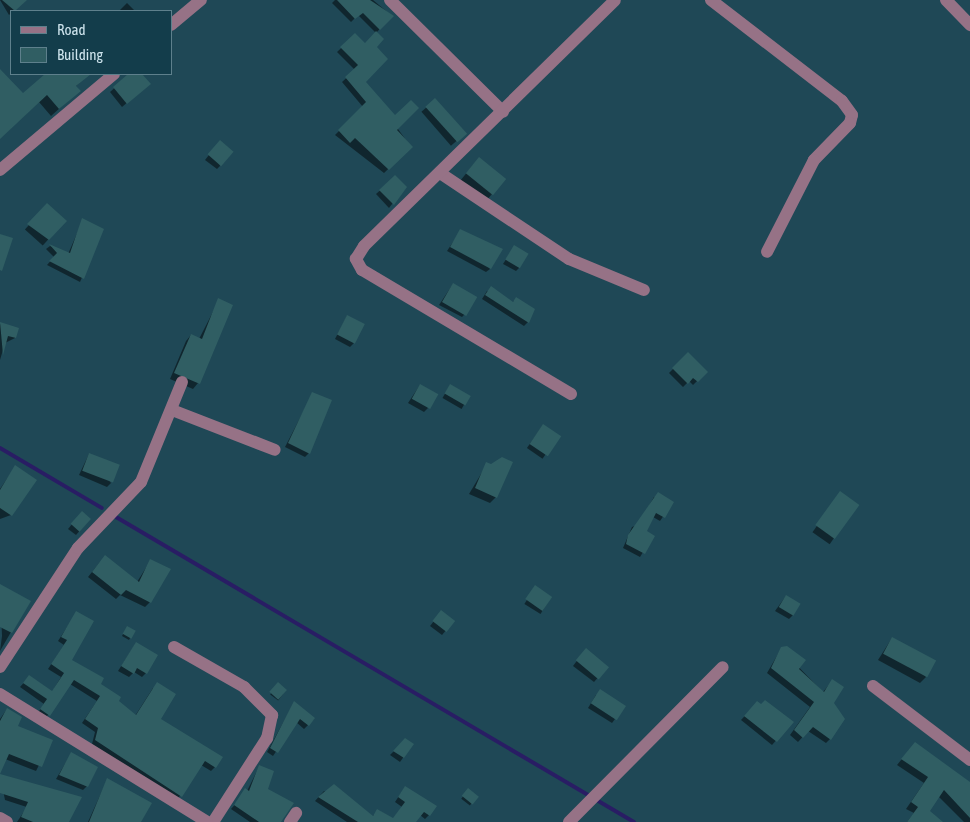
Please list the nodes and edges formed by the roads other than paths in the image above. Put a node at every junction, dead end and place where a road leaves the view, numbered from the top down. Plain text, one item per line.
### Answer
1 (201, 0) edge
2 (390, 0) edge
3 (615, 0) edge
4 (711, 0) edge
5 (946, 0) edge
6 (172, 24) edge
7 (970, 25) edge
8 (113, 75) edge
9 (503, 112) junction
10 (0, 170) edge
11 (440, 173) junction
12 (767, 252) dead end
13 (644, 290) dead end
14 (182, 382) dead end
15 (571, 394) dead end
16 (172, 410) junction
17 (275, 450) dead end
18 (174, 647) dead end
19 (0, 667) edge
20 (724, 667) dead end
21 (872, 686) dead end
22 (0, 694) edge
23 (970, 760) edge
24 (0, 818) edge
25 (7, 822) edge
26 (207, 822) edge
27 (213, 822) edge
28 (569, 822) edge

1 - 6 street
2 - 9 street
3 - 9 street
4 - 12 street
5 - 7 street
8 - 10 street
9 - 11 street
11 - 13 street
11 - 15 street
14 - 16 street
16 - 17 street
16 - 19 street
18 - 27 street
20 - 28 street
21 - 23 street
22 - 26 street
24 - 25 street

